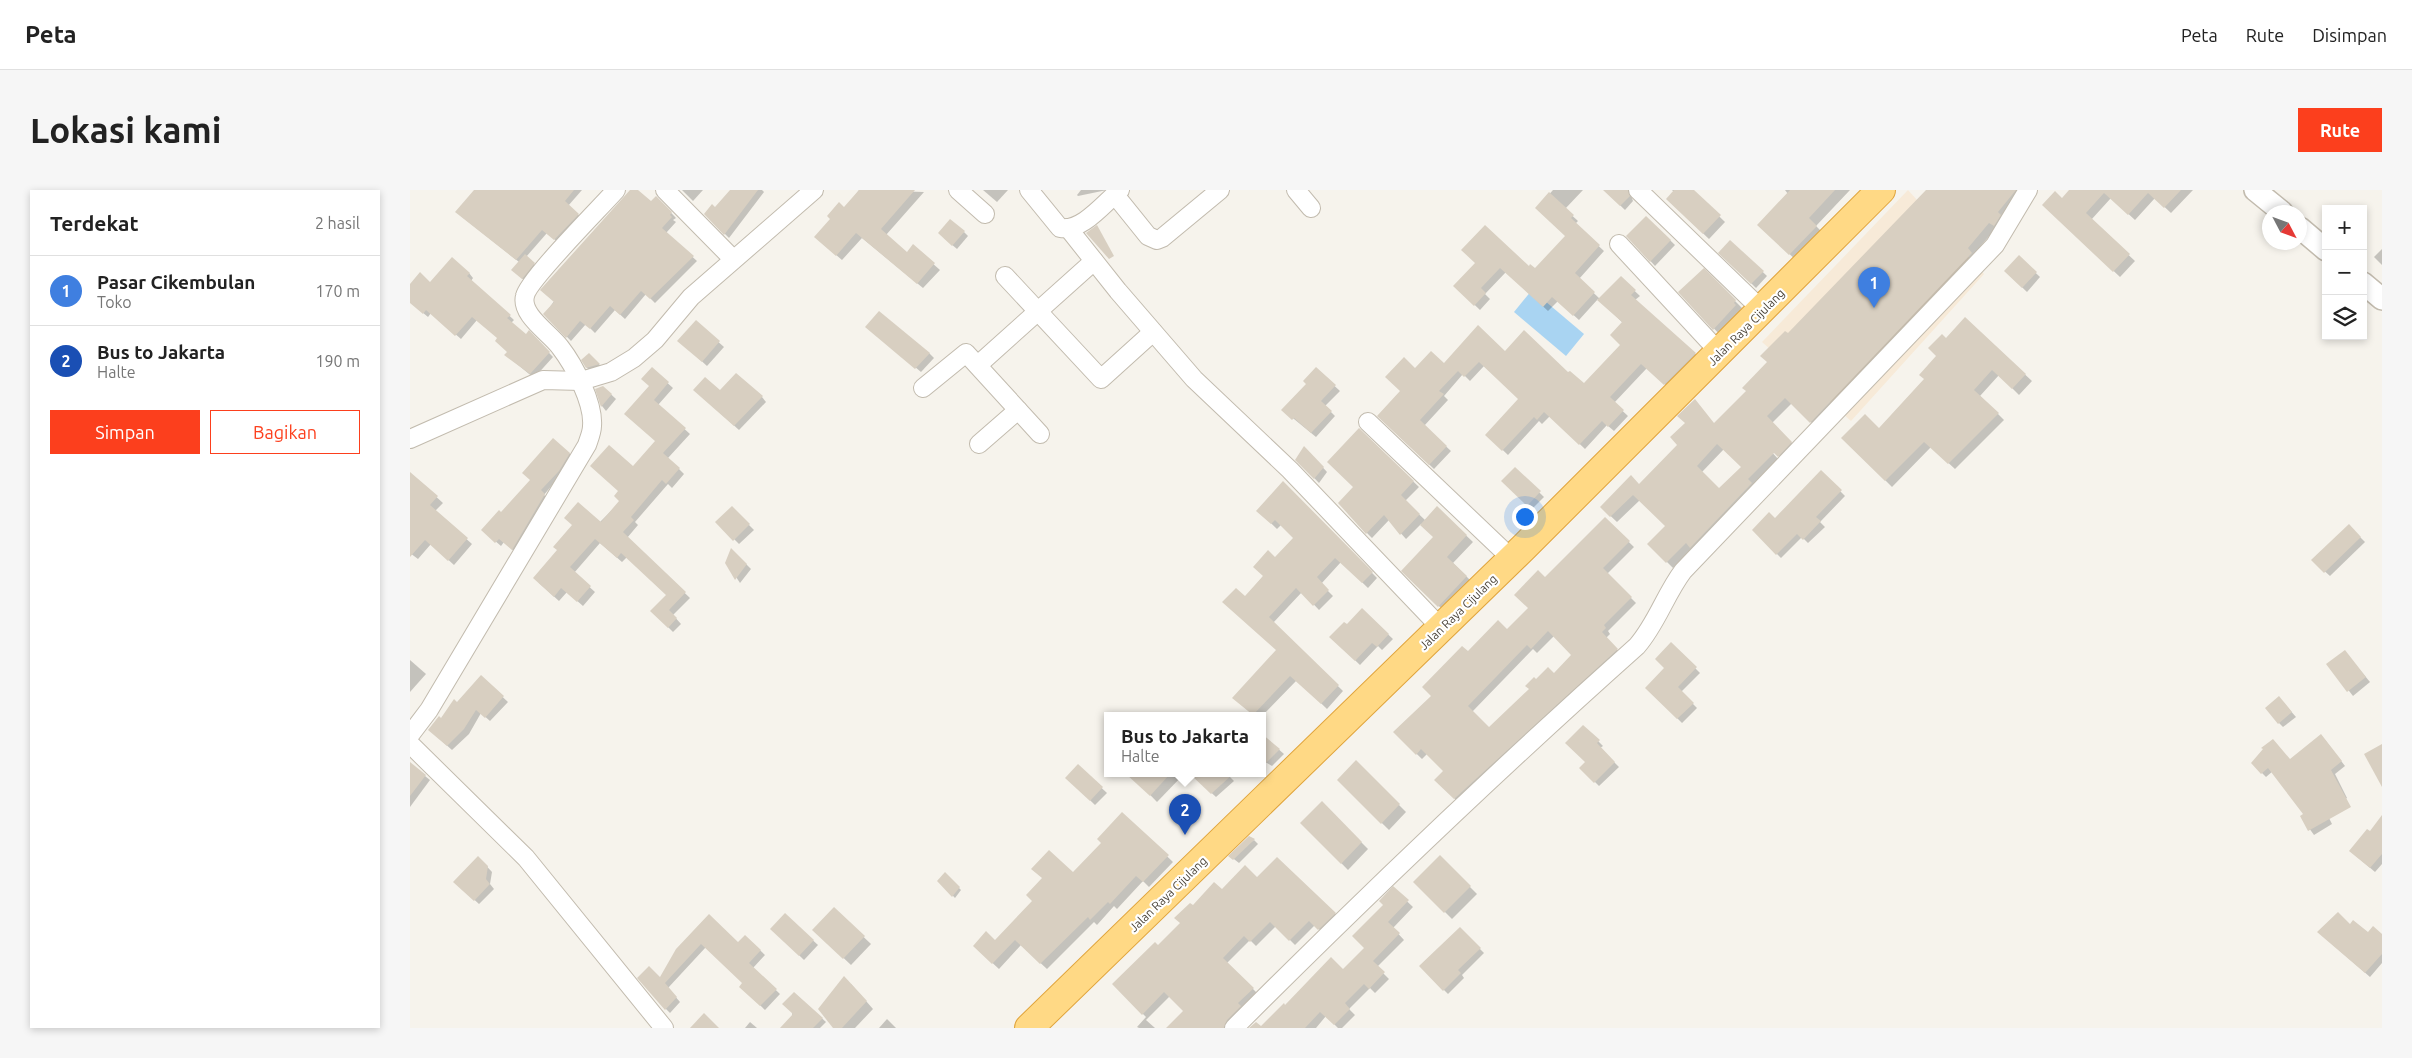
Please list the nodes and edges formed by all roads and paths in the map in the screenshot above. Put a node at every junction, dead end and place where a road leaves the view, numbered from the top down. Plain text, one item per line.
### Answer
1 (616, 190) edge
2 (665, 190) edge
3 (814, 190) edge
4 (958, 190) edge
5 (1220, 190) edge
6 (1296, 190) edge
7 (1638, 190) edge
8 (1881, 190) edge
9 (2028, 190) edge
10 (2256, 190) edge
11 (1034, 192) edge
12 (1118, 192) edge
13 (2274, 205) edge
14 (1311, 208) dead end
15 (985, 214) dead end
16 (1071, 228) junction
17 (2307, 234) edge
18 (1619, 244) dead end
19 (2322, 247) edge
20 (733, 258) junction
21 (1097, 258) junction
22 (1004, 276) dead end
23 (2367, 286) edge
24 (2382, 299) edge
25 (1763, 311) junction
26 (1038, 312) junction
27 (1153, 332) junction
28 (1720, 353) junction
29 (978, 365) junction
30 (581, 381) junction
31 (923, 388) dead end
32 (1018, 410) junction
33 (1368, 422) dead end
34 (1040, 434) dead end
35 (410, 439) edge
36 (979, 444) dead end
37 (1512, 559) junction
38 (1441, 628) junction
39 (410, 735) edge
40 (410, 744) edge
41 (1037, 1025) edge
42 (664, 1028) edge
43 (1234, 1028) edge

1 - 30 street
2 - 20 street
3 - 20 street
4 - 15 street
5 - 12 street
6 - 14 street
7 - 25 street
8 - 25 highway, Jalan Raya Cijulang
9 - 43 street
10 - 13 street
11 - 16 street
12 - 16 street
16 - 21 street
17 - 19 street
18 - 28 street
20 - 30 street
21 - 26 street
21 - 27 street
22 - 26 street
23 - 24 street
25 - 28 highway, Jalan Raya Cijulang
26 - 27 street
26 - 29 street
27 - 38 street
28 - 37 highway, Jalan Raya Cijulang
29 - 31 street
29 - 32 street
30 - 35 street
30 - 39 street
32 - 34 street
32 - 36 street
33 - 37 street
37 - 38 highway, Jalan Raya Cijulang
38 - 41 highway, Jalan Raya Cijulang
40 - 42 street

